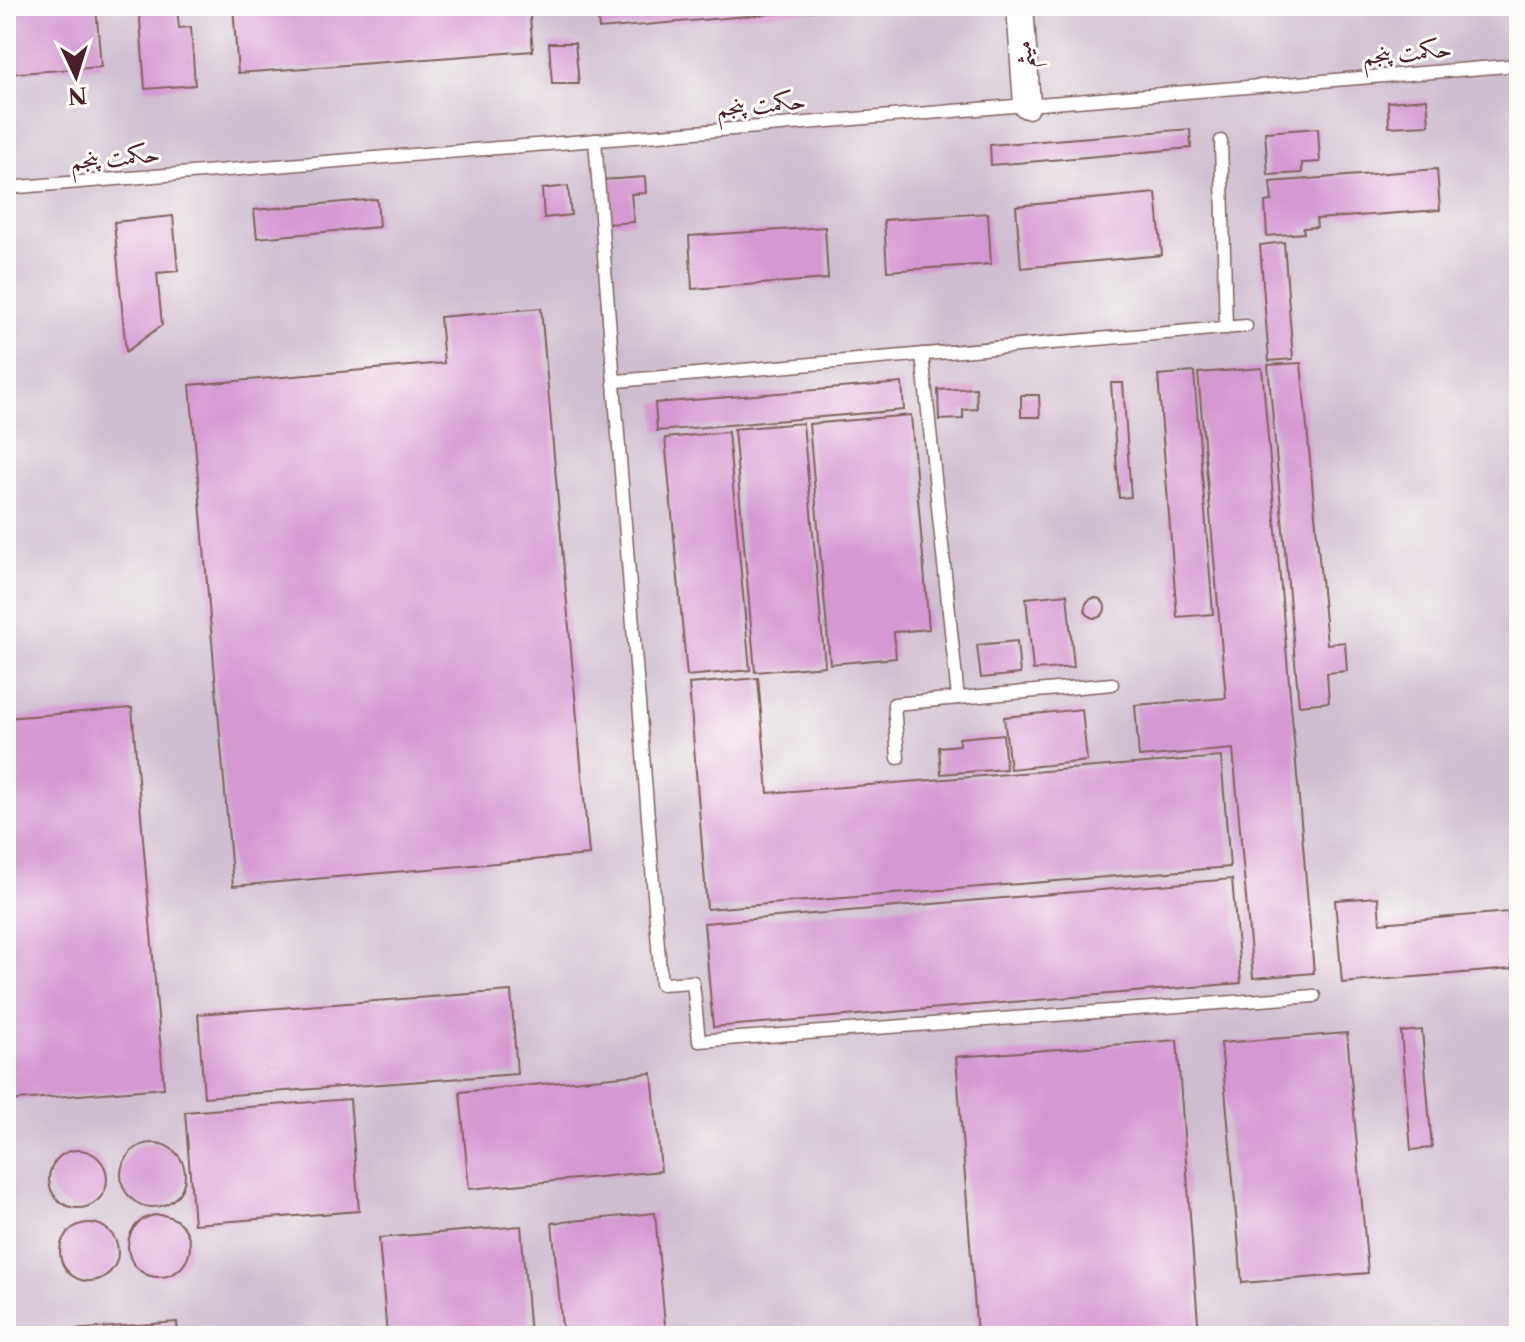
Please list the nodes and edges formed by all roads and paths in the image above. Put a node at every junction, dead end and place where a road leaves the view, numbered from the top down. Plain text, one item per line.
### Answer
1 (1020, 6) edge
2 (1519, 65) edge
3 (1027, 105) junction
4 (595, 140) junction
5 (1221, 141) dead end
6 (6, 188) edge
7 (1246, 326) dead end
8 (1226, 328) junction
9 (922, 354) junction
10 (617, 381) junction
11 (1112, 684) dead end
12 (958, 698) junction
13 (898, 758) dead end
14 (1314, 996) dead end

1 - 3 street, میثم
2 - 3 lane, حکمت پنجم
3 - 4 lane, حکمت پنجم
4 - 6 lane, حکمت پنجم
4 - 10 lane
5 - 8 lane
7 - 8 lane
8 - 9 lane
9 - 10 lane
9 - 12 lane
10 - 14 lane
11 - 12 lane
12 - 13 lane

